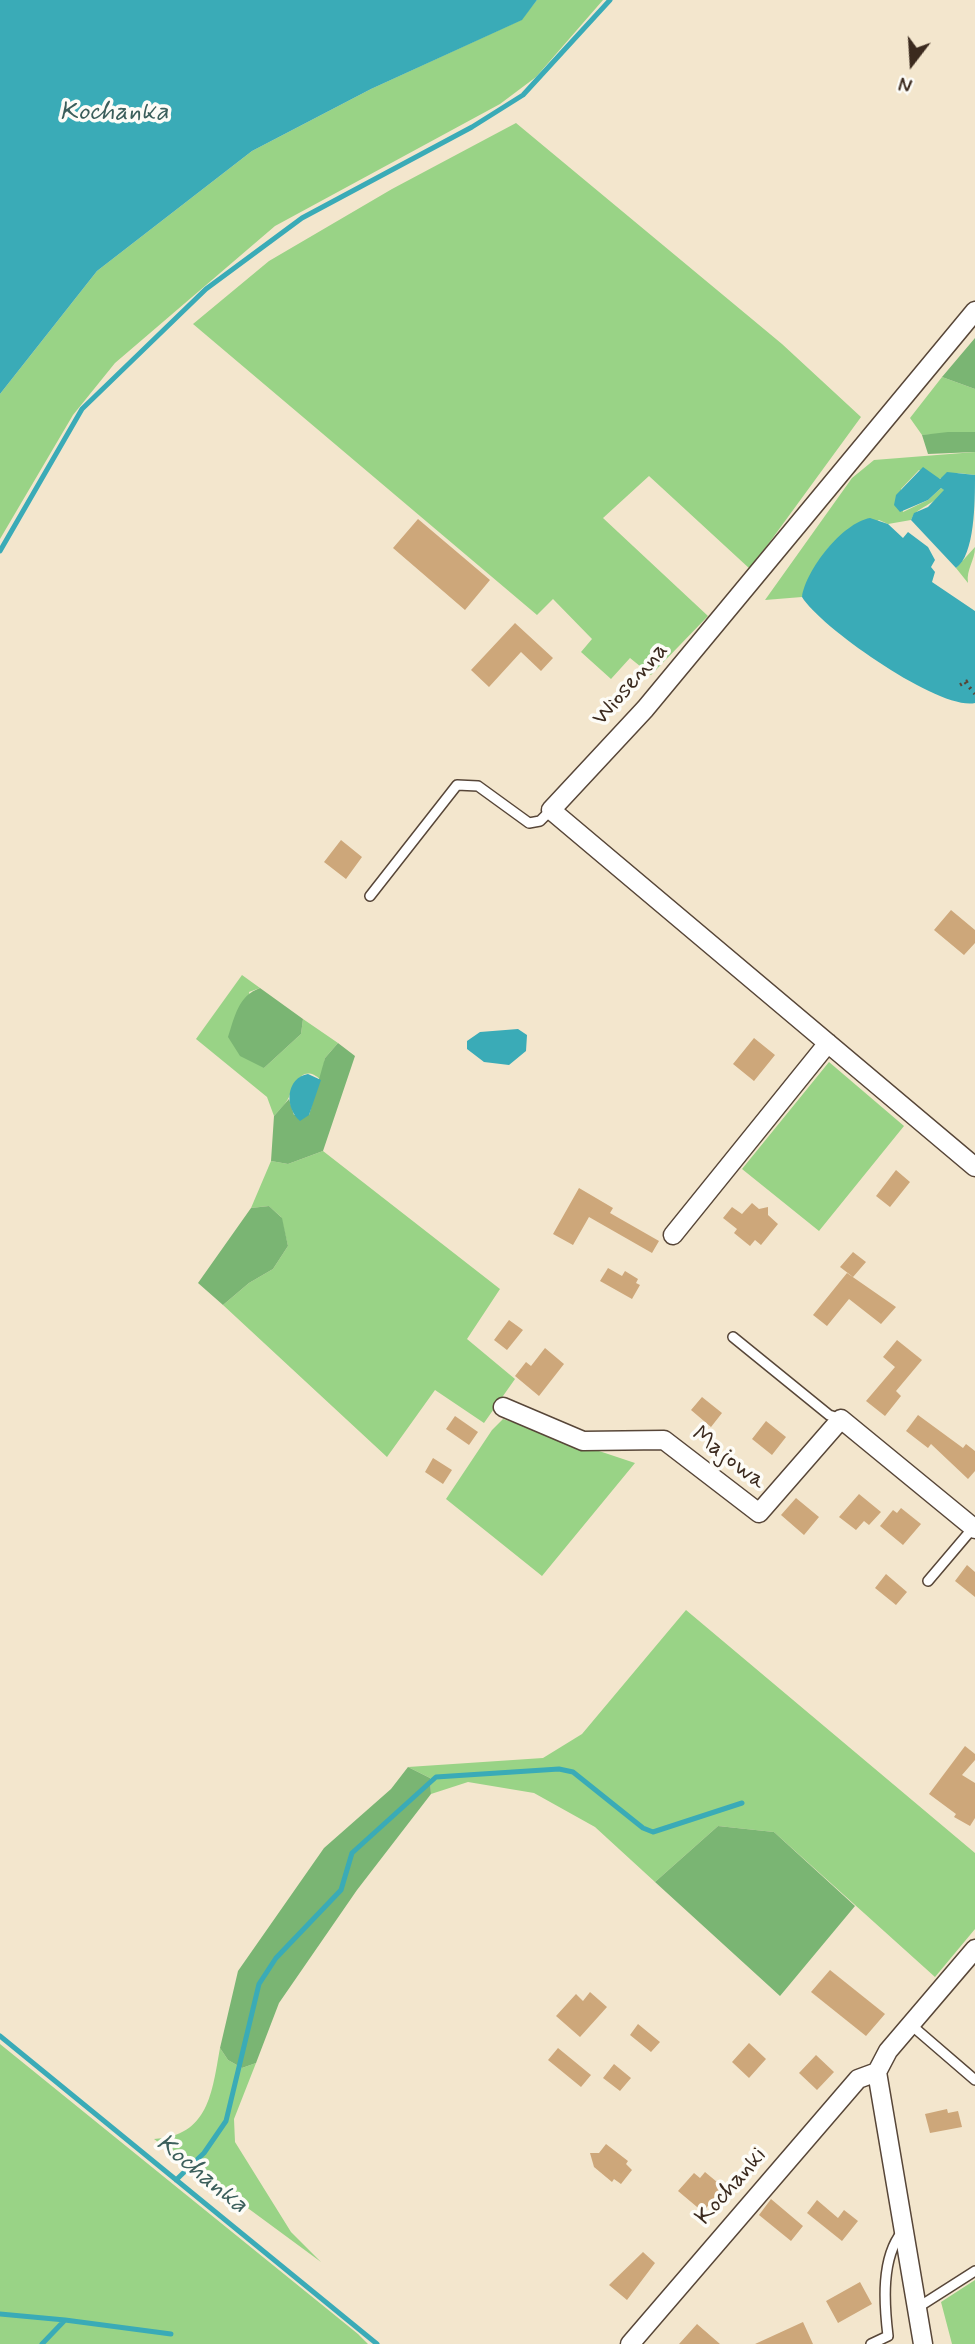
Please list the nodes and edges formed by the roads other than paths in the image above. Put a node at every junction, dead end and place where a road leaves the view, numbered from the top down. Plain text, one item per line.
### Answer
1 (975, 311) edge
2 (551, 810) junction
3 (370, 896) dead end
4 (828, 1043) junction
5 (975, 1167) edge
6 (673, 1235) dead end
7 (733, 1338) dead end
8 (503, 1406) dead end
9 (841, 1419) junction
10 (974, 1528) edge
11 (928, 1581) dead end
12 (975, 1949) edge
13 (910, 2024) junction
14 (877, 2072) junction
15 (975, 2080) edge
16 (903, 2231) junction
17 (975, 2271) edge
18 (917, 2308) junction
19 (630, 2344) edge
20 (871, 2344) edge
21 (923, 2344) edge

1 - 2 street, Wiosenna
2 - 3 lane
2 - 4 street
4 - 5 street
4 - 6 street
7 - 9 lane
8 - 9 street, Majowa
9 - 10 street
10 - 11 lane
12 - 13 street, Kochanki
13 - 14 street, Kochanki
13 - 15 lane
14 - 16 street
14 - 19 street, Kochanki
16 - 18 street
16 - 20 lane
17 - 18 lane
18 - 21 street

